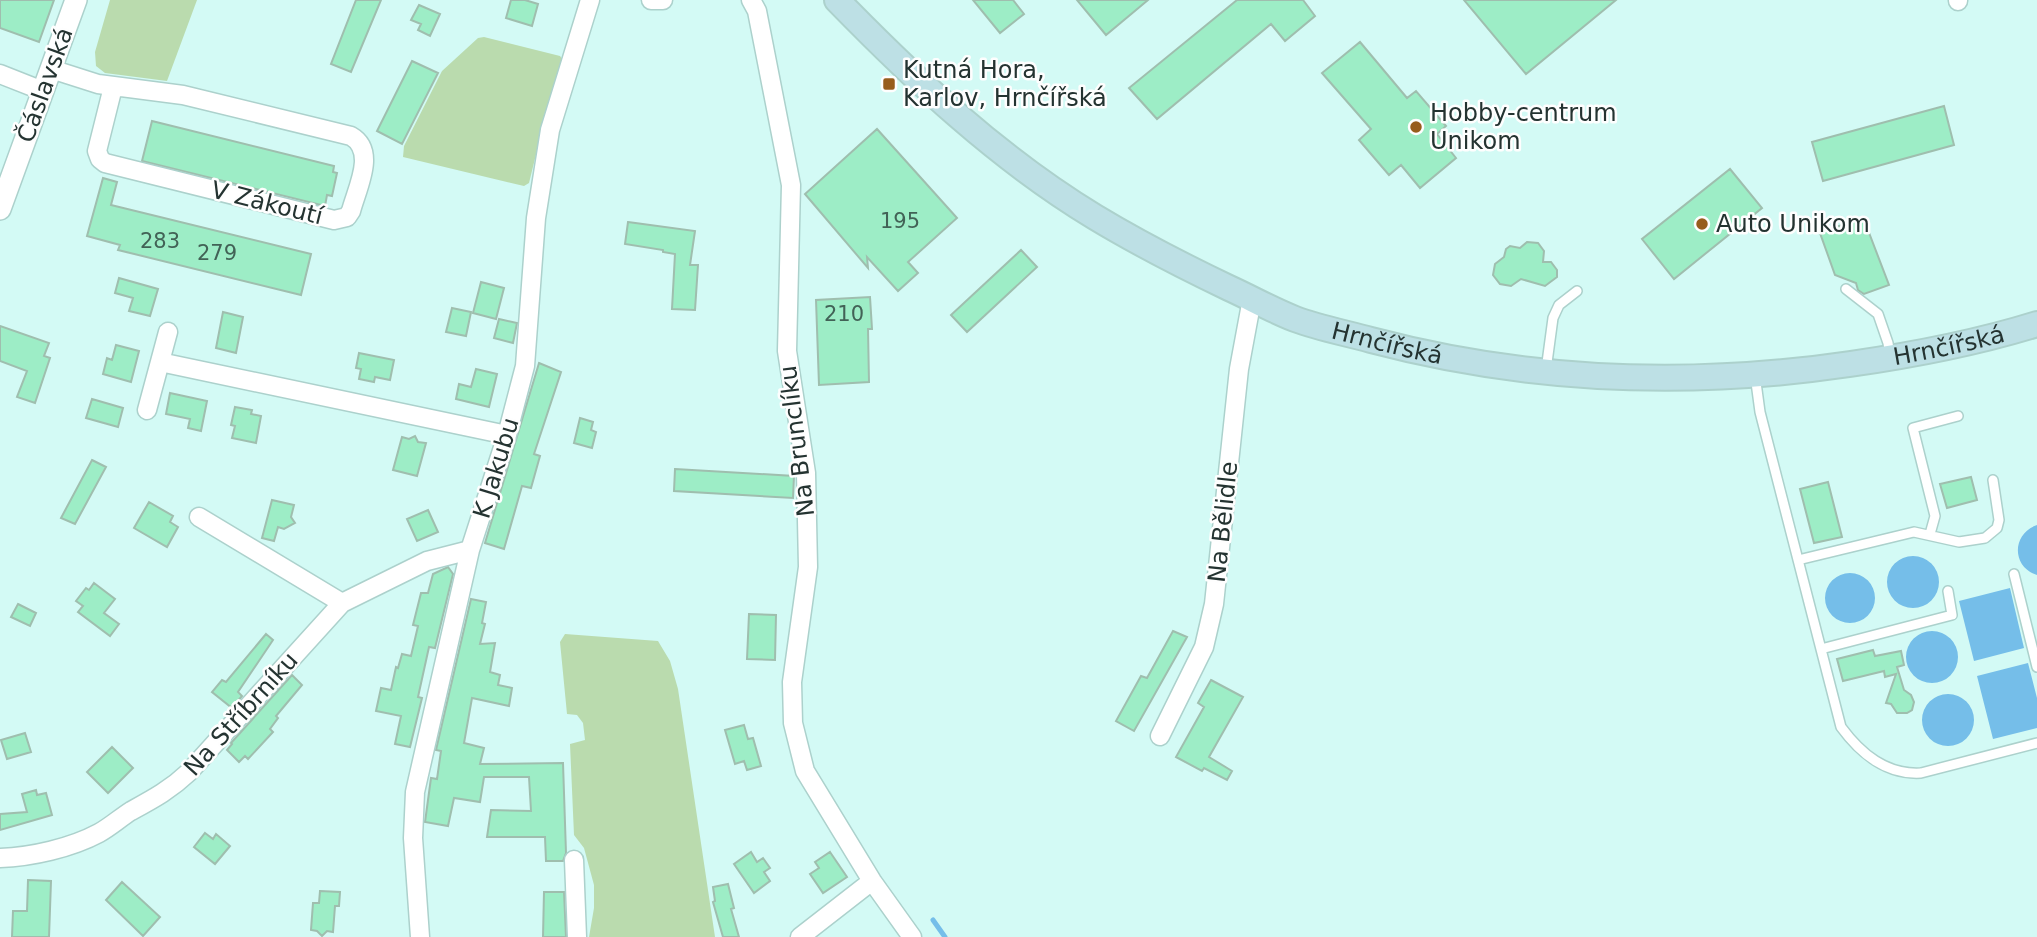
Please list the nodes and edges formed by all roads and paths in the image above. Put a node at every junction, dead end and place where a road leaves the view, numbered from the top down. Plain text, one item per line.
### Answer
1 (76, 0) edge
2 (590, 0) edge
3 (651, 0) edge
4 (663, 0) edge
5 (751, 0) edge
6 (837, 0) edge
7 (51, 69) junction
8 (0, 74) edge
9 (113, 87) junction
10 (43, 91) junction
11 (0, 209) edge
12 (1846, 289) dead end
13 (1577, 291) dead end
14 (1252, 299) junction
15 (2037, 324) edge
16 (168, 332) dead end
17 (1891, 358) junction
18 (160, 362) junction
19 (1546, 374) junction
20 (1755, 376) junction
21 (147, 410) dead end
22 (1958, 416) dead end
23 (507, 435) junction
24 (1993, 480) dead end
25 (199, 517) dead end
26 (1930, 534) junction
27 (471, 550) junction
28 (1798, 560) junction
29 (2014, 574) dead end
30 (1948, 591) dead end
31 (342, 603) junction
32 (1821, 649) junction
33 (2037, 667) edge
34 (1160, 736) dead end
35 (2037, 743) edge
36 (0, 858) edge
37 (574, 860) dead end
38 (872, 881) junction
39 (420, 937) edge
40 (577, 937) edge
41 (800, 937) edge
42 (912, 937) edge

1 - 7 street, Čáslavská
2 - 23 street, K Jakubu
3 - 4 street
5 - 38 street, Na Brunclíku
6 - 14 main road, Hrnčířská
7 - 9 street, V Zákoutí
7 - 10 street, Čáslavská
8 - 10 street
9 - 9 street, V Zákoutí
10 - 11 street, Čáslavská
12 - 17 lane
13 - 19 lane
14 - 19 main road, Hrnčířská
14 - 34 street, Na Bělidle
15 - 17 main road, Hrnčířská
16 - 18 street
17 - 20 main road, Hrnčířská
18 - 21 street
18 - 23 street
19 - 20 main road, Hrnčířská
20 - 28 lane
22 - 26 lane
23 - 27 street, K Jakubu
24 - 26 lane
25 - 31 street
26 - 28 lane
27 - 31 street, Na Stříbrníku
27 - 39 street, K Jakubu
28 - 32 lane
29 - 33 lane
30 - 32 lane
31 - 36 street, Na Stříbrníku
32 - 35 lane
37 - 40 street
38 - 41 street
38 - 42 street, Na Brunclíku

